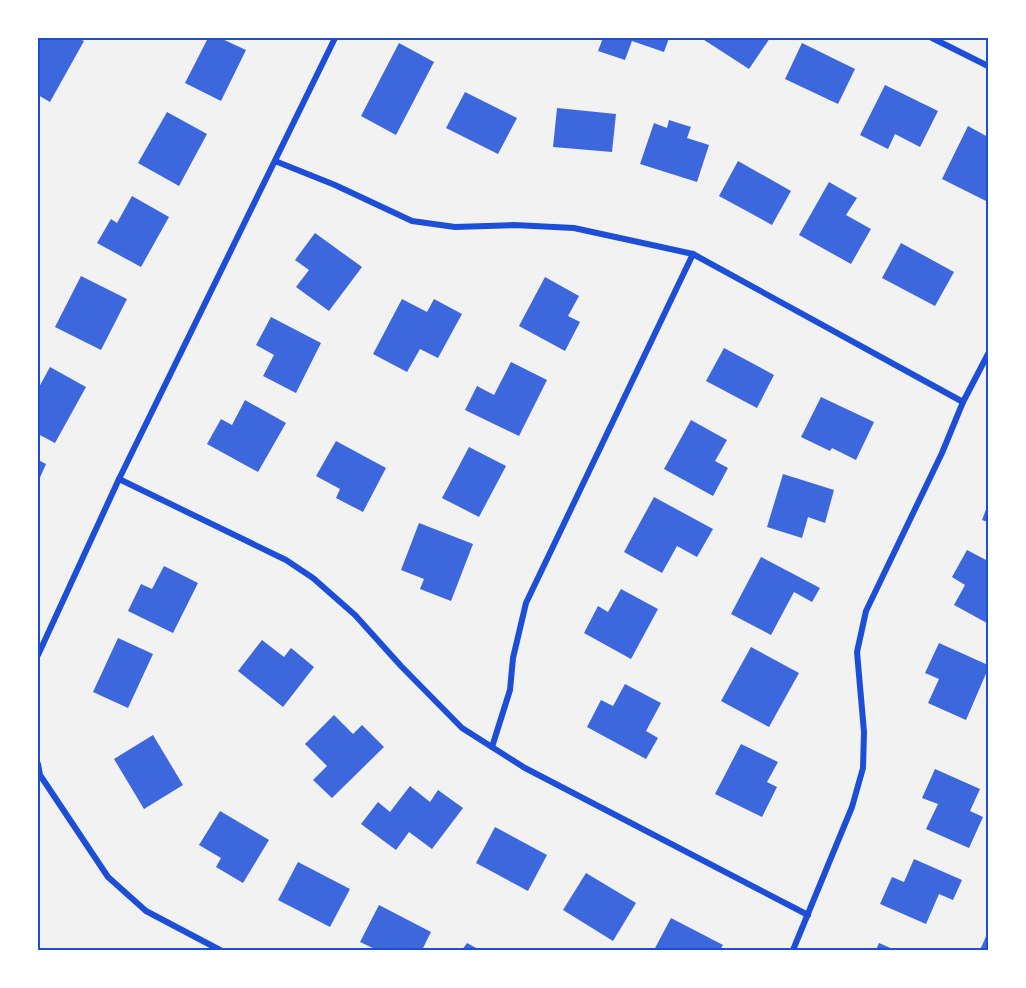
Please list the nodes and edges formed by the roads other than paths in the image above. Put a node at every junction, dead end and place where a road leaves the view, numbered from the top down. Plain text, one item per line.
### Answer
1 (335, 38) edge
2 (932, 38) edge
3 (988, 66) edge
4 (275, 161) junction
5 (693, 254) junction
6 (988, 354) edge
7 (963, 402) junction
8 (119, 479) junction
9 (38, 656) edge
10 (492, 747) junction
11 (38, 764) edge
12 (808, 915) junction
13 (220, 951) edge
14 (793, 951) edge

1 - 4 street
2 - 3 street
4 - 5 street
4 - 8 street
5 - 7 street
5 - 10 street
6 - 7 street
7 - 12 street
8 - 9 street
8 - 10 street
10 - 12 street
11 - 13 street
12 - 14 street

